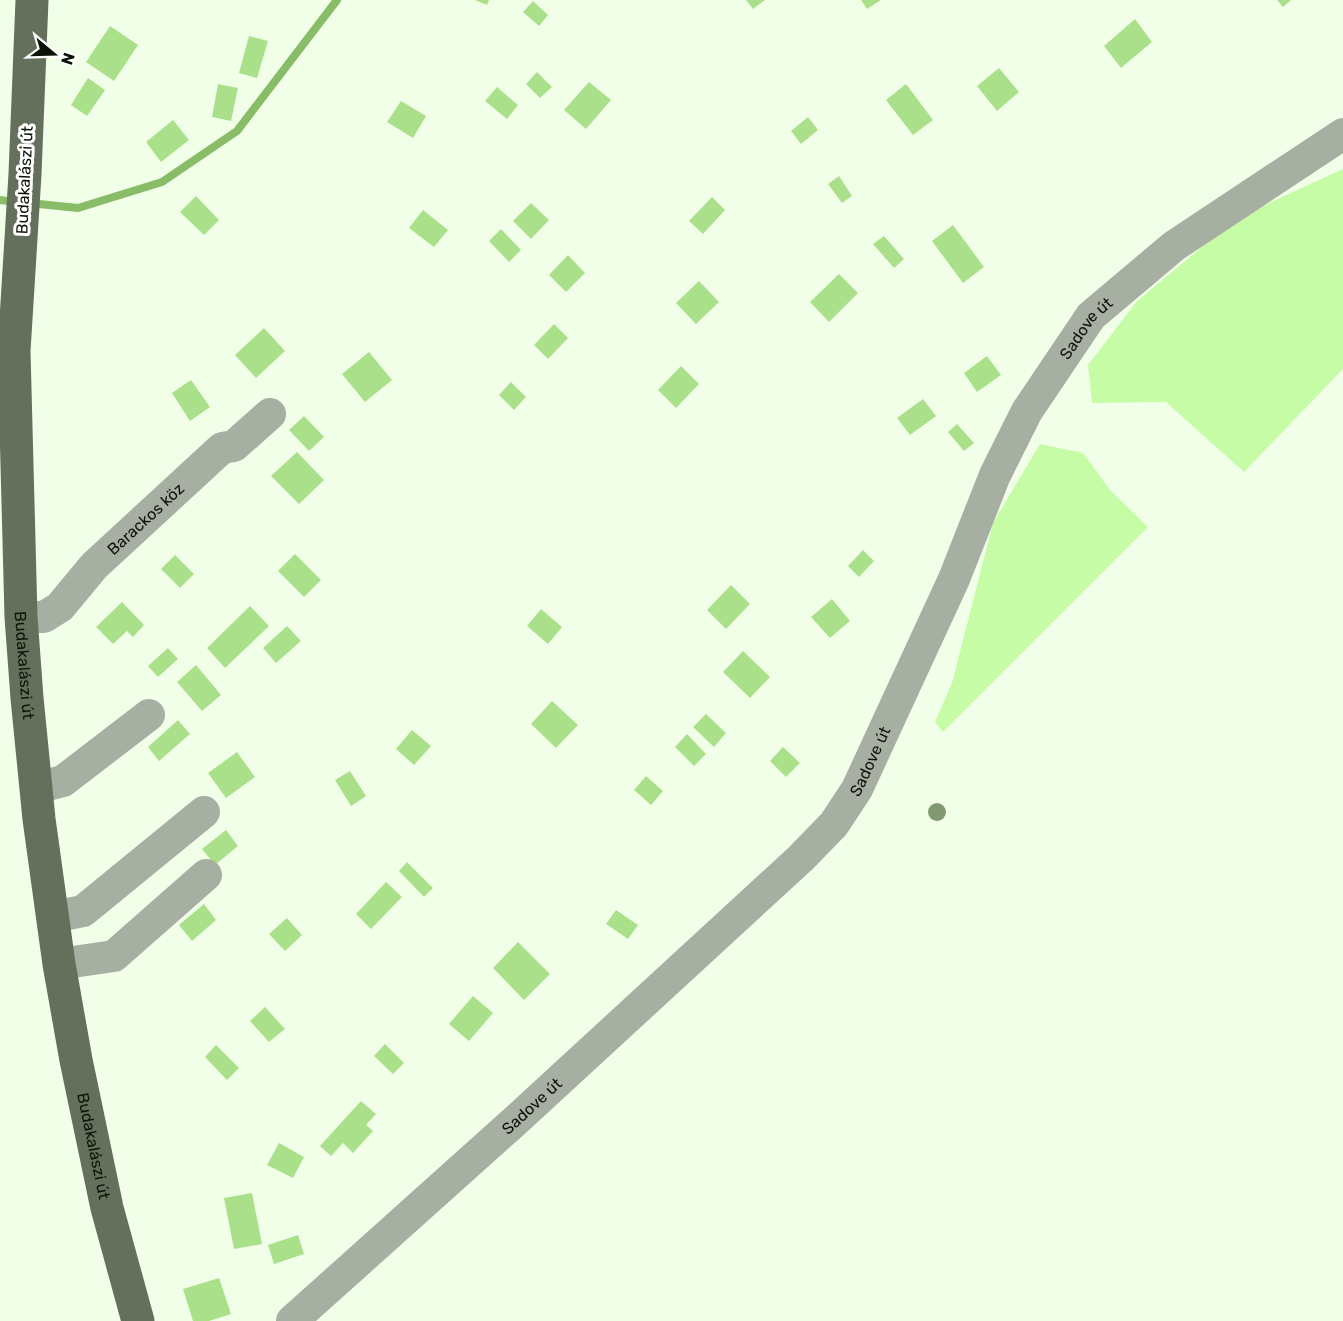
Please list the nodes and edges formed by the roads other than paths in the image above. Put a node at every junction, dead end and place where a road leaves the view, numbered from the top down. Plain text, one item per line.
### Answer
1 (32, 0) edge
2 (1343, 134) edge
3 (270, 414) dead end
4 (21, 617) junction
5 (148, 715) dead end
6 (36, 788) junction
7 (204, 812) dead end
8 (206, 874) dead end
9 (53, 917) junction
10 (59, 964) junction
11 (138, 1321) edge
12 (292, 1321) edge

1 - 4 main road, Budakalászi út
2 - 12 street, Sadove út
3 - 4 street, Barackos köz
4 - 6 main road, Budakalászi út
5 - 6 street
6 - 9 main road, Budakalászi út
7 - 9 street
8 - 10 street
9 - 10 main road, Budakalászi út
10 - 11 main road, Budakalászi út

